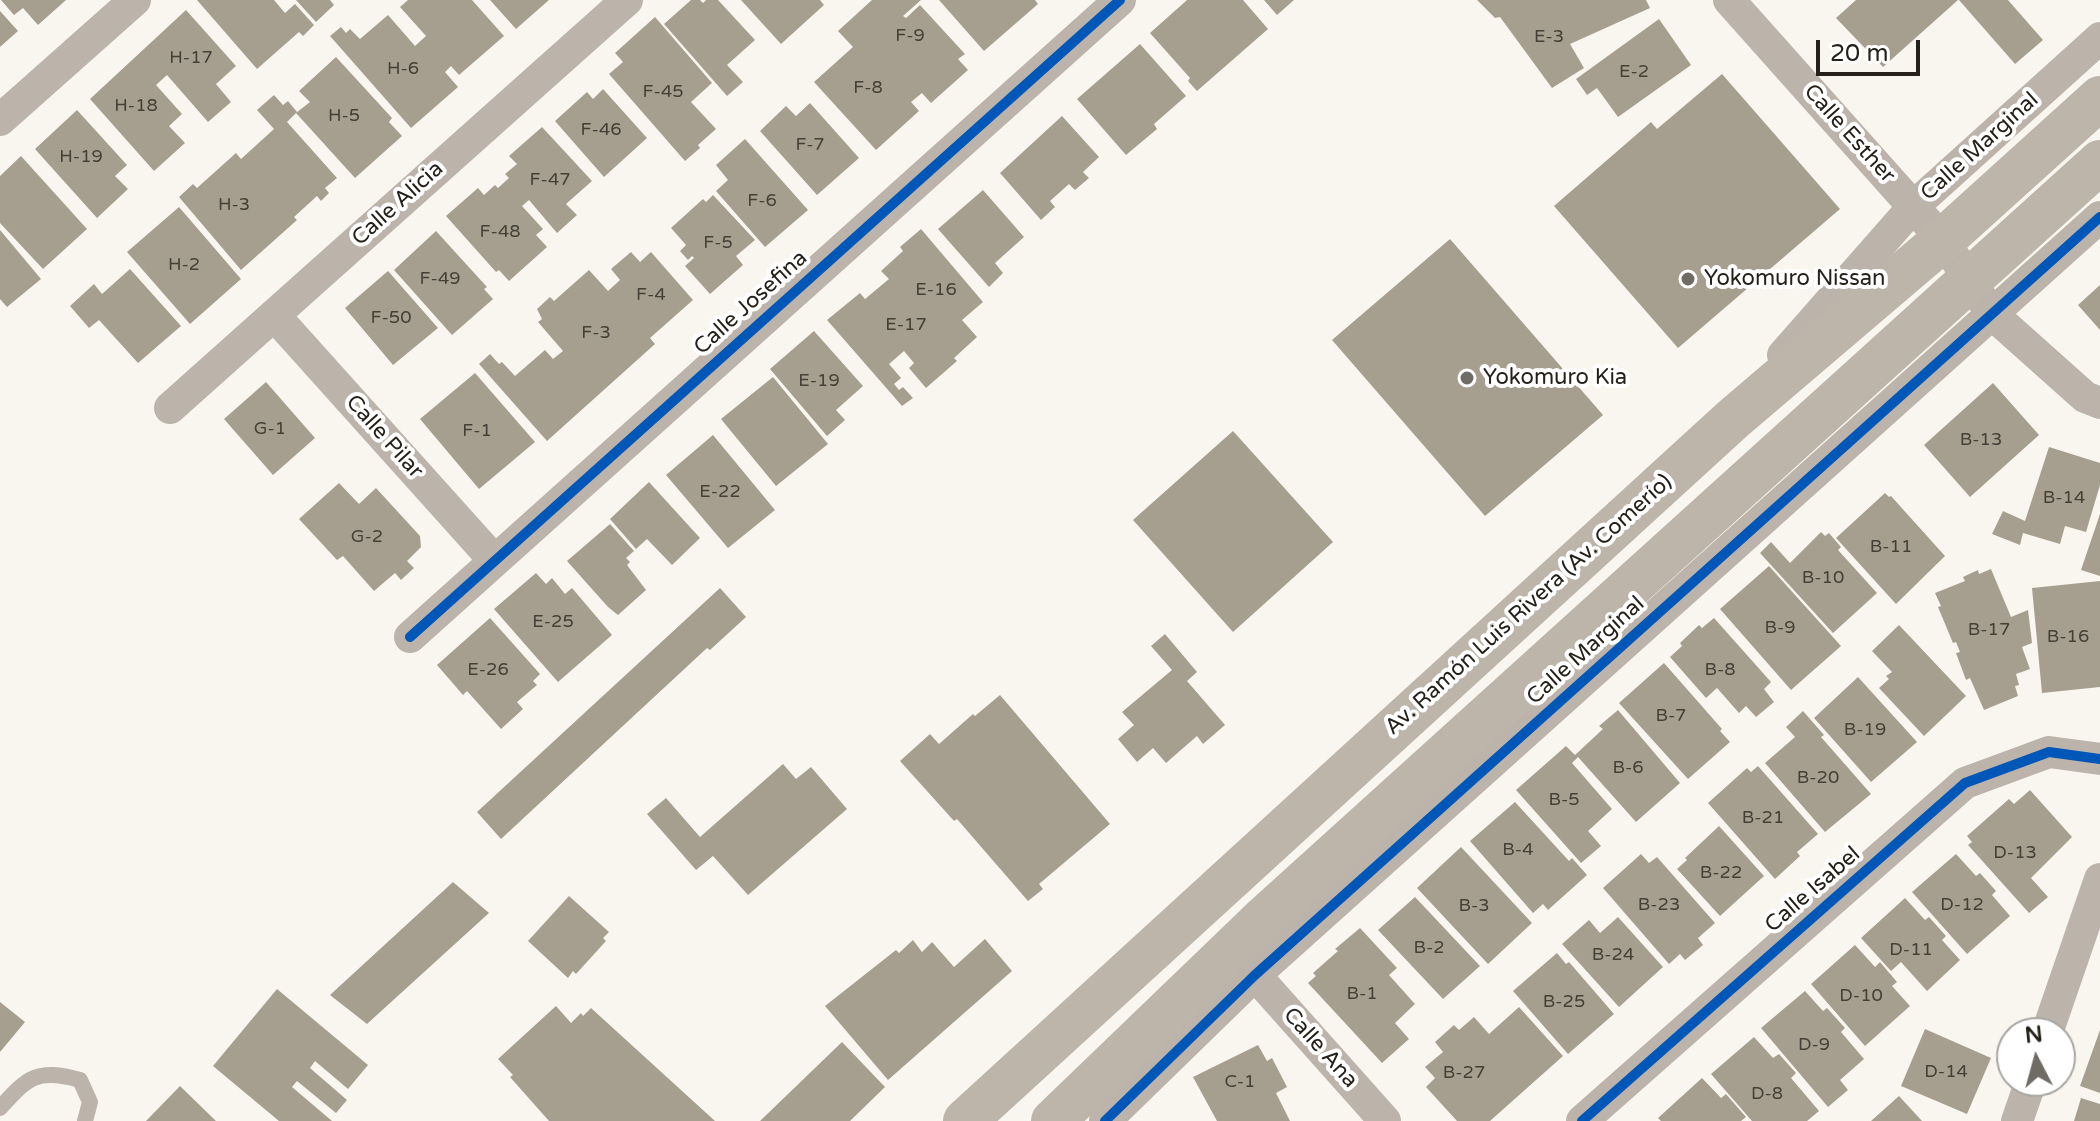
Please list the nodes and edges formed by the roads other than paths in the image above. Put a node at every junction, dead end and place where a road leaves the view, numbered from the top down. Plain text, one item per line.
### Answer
1 (135, 0) edge
2 (627, 0) edge
3 (1120, 0) edge
4 (1729, 0) edge
5 (2100, 38) edge
6 (2100, 98) edge
7 (0, 120) edge
8 (2100, 162) edge
9 (1914, 206) junction
10 (2100, 217) edge
11 (1943, 240) junction
12 (1981, 297) junction
13 (274, 315) junction
14 (2100, 403) edge
15 (170, 408) dead end
16 (1708, 442) junction
17 (494, 560) junction
18 (410, 637) dead end
19 (2100, 759) edge
20 (2100, 879) edge
21 (1255, 975) junction
22 (2053, 1017) edge
23 (2025, 1097) edge
24 (0, 1108) edge
25 (85, 1121) edge
26 (965, 1121) edge
27 (1053, 1121) edge
28 (1105, 1121) edge
29 (1385, 1121) edge
30 (1582, 1121) edge
31 (2017, 1121) edge

1 - 7 street
2 - 13 street, Calle Alicia
3 - 17 street, Calle Josefina
4 - 9 street, Calle Esther
5 - 9 street, Calle Marginal
6 - 11 main road, Av. Ramón Luis Rivera (Av. Comerío)
8 - 12 main road
9 - 11 street, Calle Esther
9 - 16 street, Calle Marginal
10 - 12 street, Calle Marginal
11 - 12 street, Calle Esther
11 - 16 main road, Av. Ramón Luis Rivera (Av. Comerío)
12 - 14 street, Calle Esther
12 - 21 street, Calle Marginal
12 - 27 main road
13 - 15 street, Calle Alicia
13 - 17 street, Calle Pilar
16 - 26 main road, Av. Ramón Luis Rivera (Av. Comerío)
17 - 18 street, Calle Josefina
19 - 30 street, Calle Isabel
20 - 22 street
21 - 28 street, Calle Marginal
21 - 29 street, Calle Ana
23 - 31 street
24 - 25 lane

